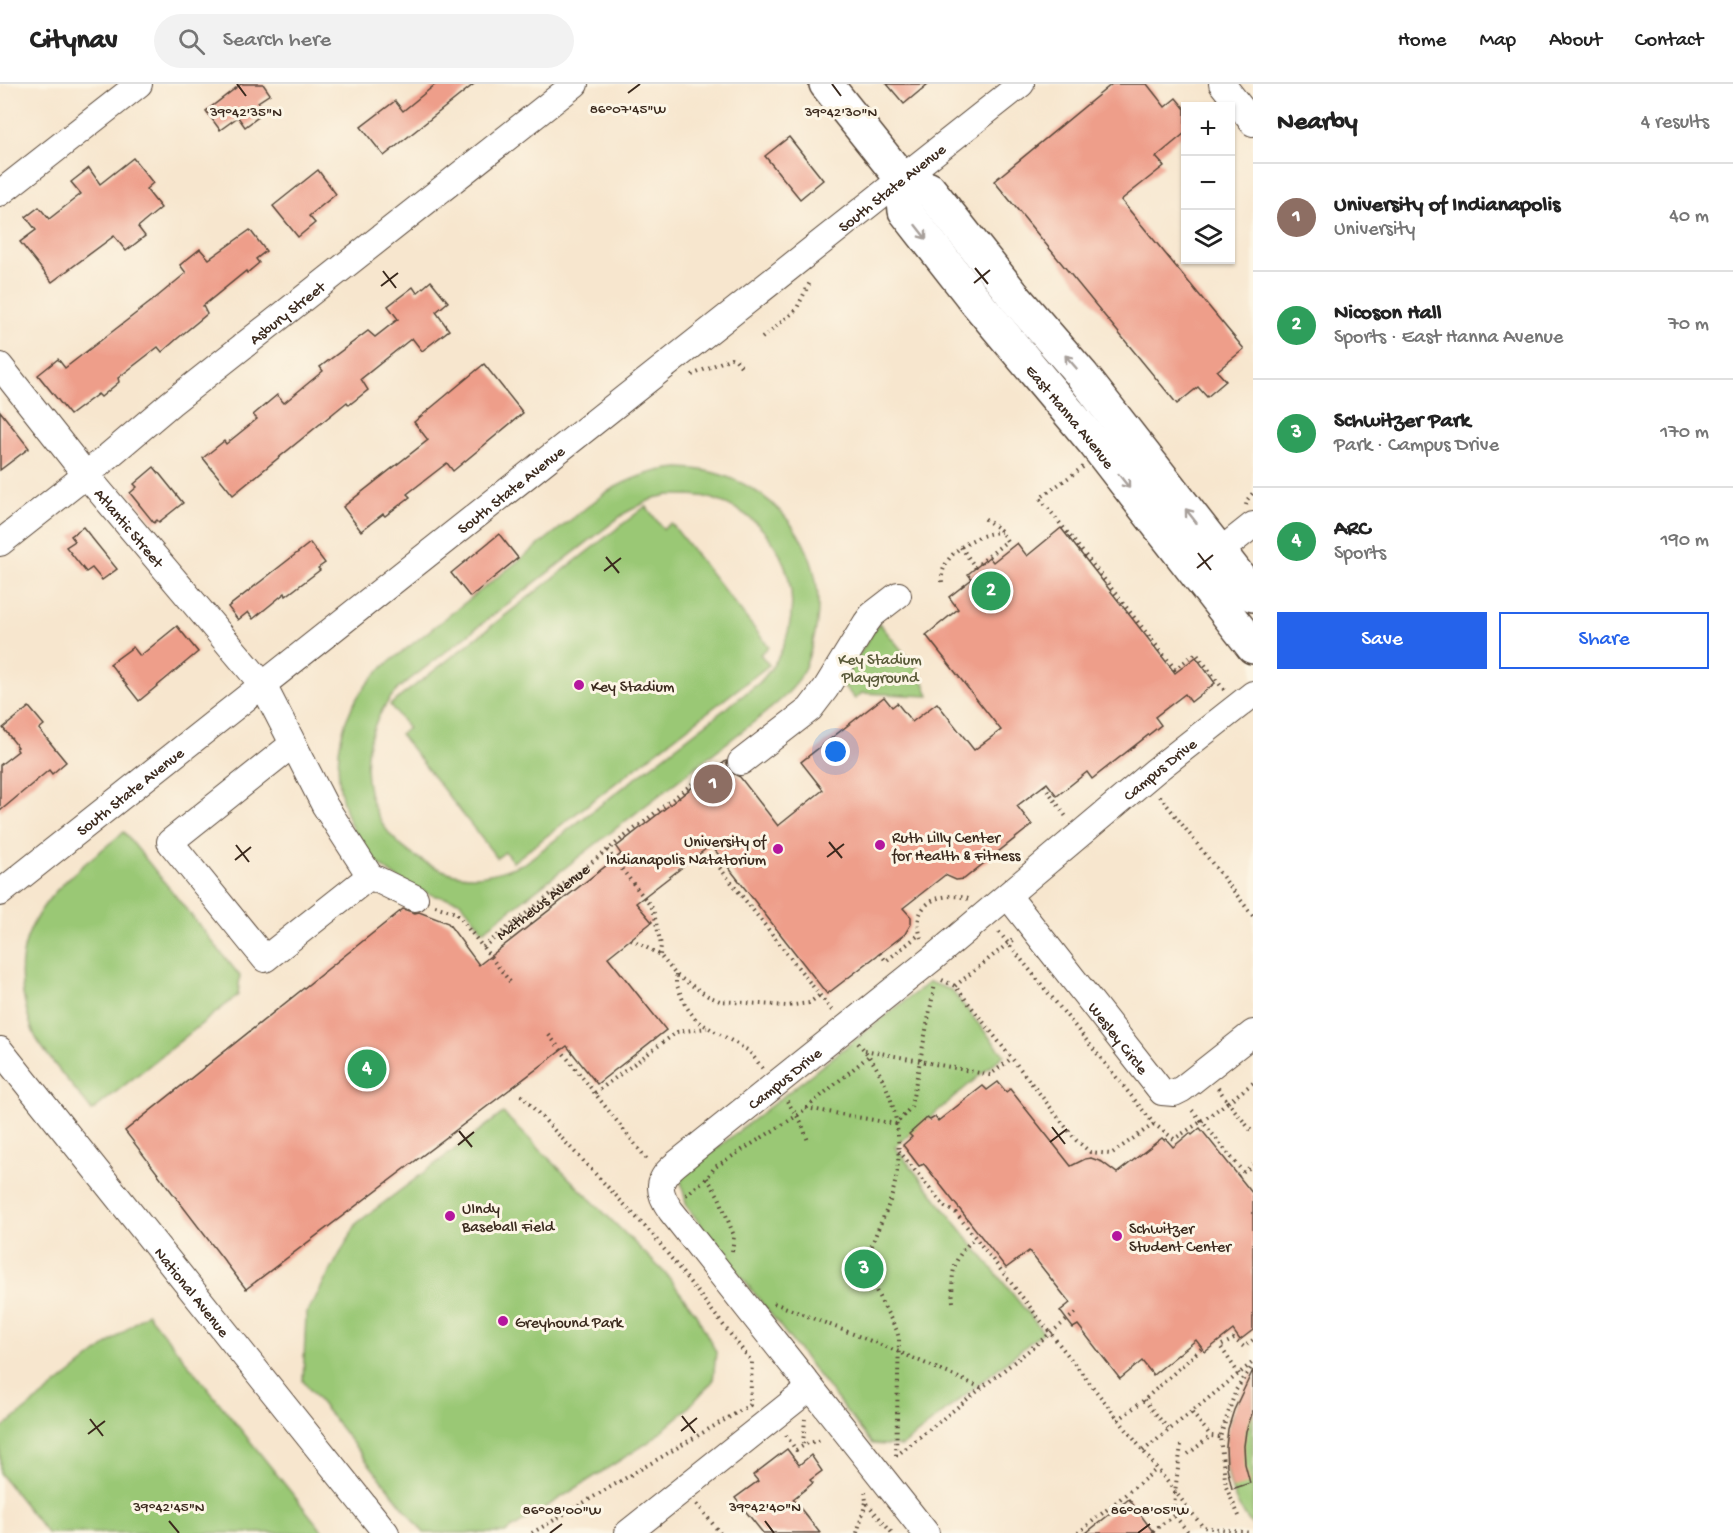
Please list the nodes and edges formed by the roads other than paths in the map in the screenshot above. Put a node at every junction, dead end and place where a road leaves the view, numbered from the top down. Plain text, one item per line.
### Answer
1 (139, 84) edge
2 (575, 84) edge
3 (825, 84) edge
4 (1021, 84) edge
5 (1222, 84) edge
6 (1253, 123) edge
7 (902, 179) junction
8 (0, 193) edge
9 (0, 366) edge
10 (86, 475) junction
11 (1253, 525) edge
12 (0, 543) edge
13 (1220, 552) junction
14 (898, 595) dead end
15 (1253, 595) edge
16 (1253, 647) edge
17 (263, 685) junction
18 (1253, 694) edge
19 (293, 744) junction
20 (741, 762) road end
21 (370, 876) junction
22 (0, 893) edge
23 (1008, 896) junction
24 (415, 898) road end
25 (1253, 1033) edge
26 (0, 1050) edge
27 (810, 1388) junction
28 (386, 1533) edge
29 (628, 1533) edge
30 (926, 1533) edge

1 - 8 street
2 - 10 street, Asbury Street
3 - 7 main road, East Hanna Avenue
4 - 7 street, South State Avenue
5 - 6 street
13 -> 7 main road, East Hanna Avenue
7 -> 16 main road, East Hanna Avenue
7 - 17 street, South State Avenue
9 - 10 street, Atlantic Street
10 - 12 street, Asbury Street
10 - 17 street, Atlantic Street
11 - 13 street
13 - 15 main road, East Hanna Avenue
14 - 20 street
17 - 19 street, Atlantic Street
17 - 22 street, South State Avenue
18 - 23 street, Campus Drive
19 - 21 street, Atlantic Street
19 - 21 street
21 - 24 street
23 - 25 street, Wesley Circle
23 - 27 street, Campus Drive
26 - 28 street, National Avenue
27 - 29 street
27 - 30 street, Campus Drive

